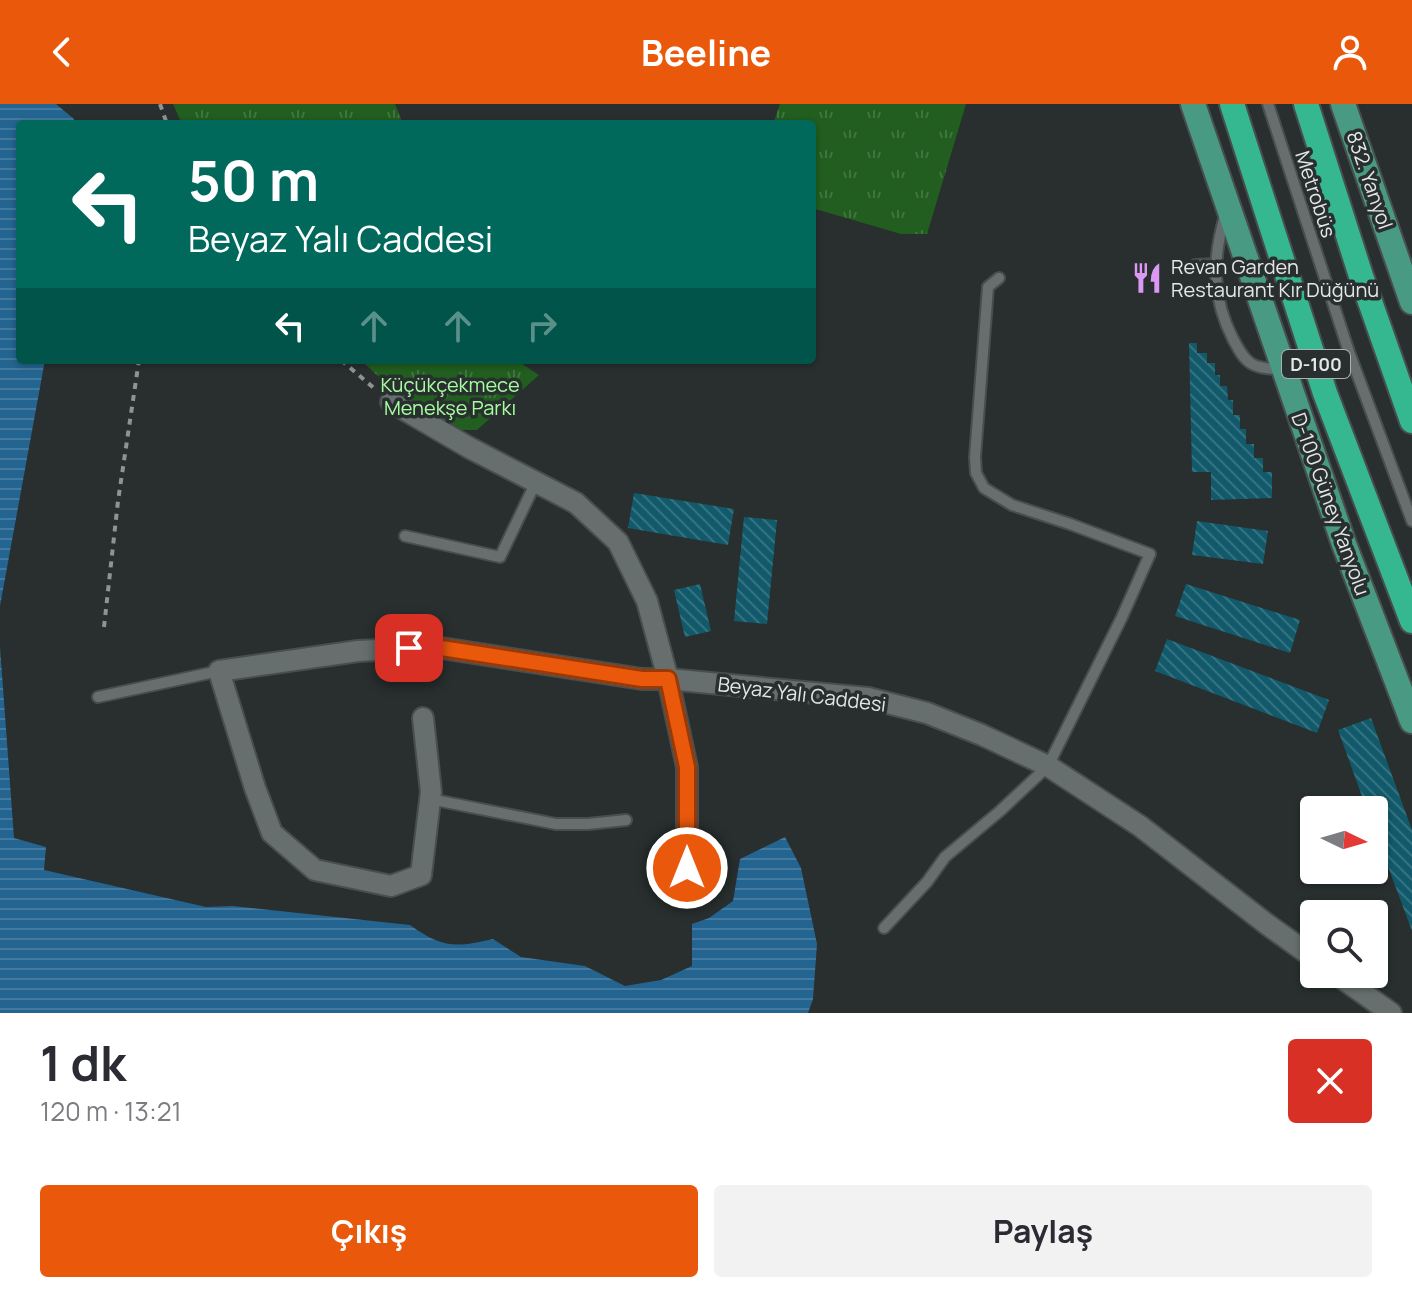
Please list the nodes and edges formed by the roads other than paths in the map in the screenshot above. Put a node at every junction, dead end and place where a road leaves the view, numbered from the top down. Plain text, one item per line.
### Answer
1 (1193, 104) edge
2 (1232, 104) edge
3 (1268, 104) edge
4 (1306, 104) edge
5 (1343, 104) edge
6 (1228, 206) junction
7 (1216, 264) junction
8 (1195, 265) dead end
9 (999, 278) dead end
10 (1412, 302) edge
11 (1283, 369) junction
12 (391, 402) road end
13 (1412, 421) edge
14 (536, 482) junction
15 (1412, 521) edge
16 (405, 536) dead end
17 (1412, 621) edge
18 (219, 671) junction
19 (668, 679) junction
20 (98, 697) dead end
21 (423, 718) dead end
22 (1412, 721) edge
23 (1048, 766) junction
24 (430, 799) junction
25 (626, 820) dead end
26 (687, 868) dead end
27 (884, 928) dead end
28 (1300, 948) edge
29 (1356, 988) edge
30 (1391, 1013) edge

1 - 6 main road, D-100 Güney Yanyolu
2 - 17 highway, D-100
3 - 15 lane, Metrobüs
4 - 13 highway
5 - 10 main road, 832. Yanyol
6 - 7 lane
6 - 11 main road, D-100 Güney Yanyolu
7 - 8 lane
7 - 11 lane
9 - 23 lane
11 - 22 main road, D-100 Güney Yanyolu
12 - 14 street
14 - 16 lane
14 - 19 street
18 - 19 street, Beyaz Yalı Caddesi
18 - 20 lane
18 - 24 street
19 - 23 street, Beyaz Yalı Caddesi
19 - 26 street
21 - 24 street
23 - 27 lane
23 - 28 street, Beyaz Yalı Caddesi
24 - 25 lane
29 - 30 street

